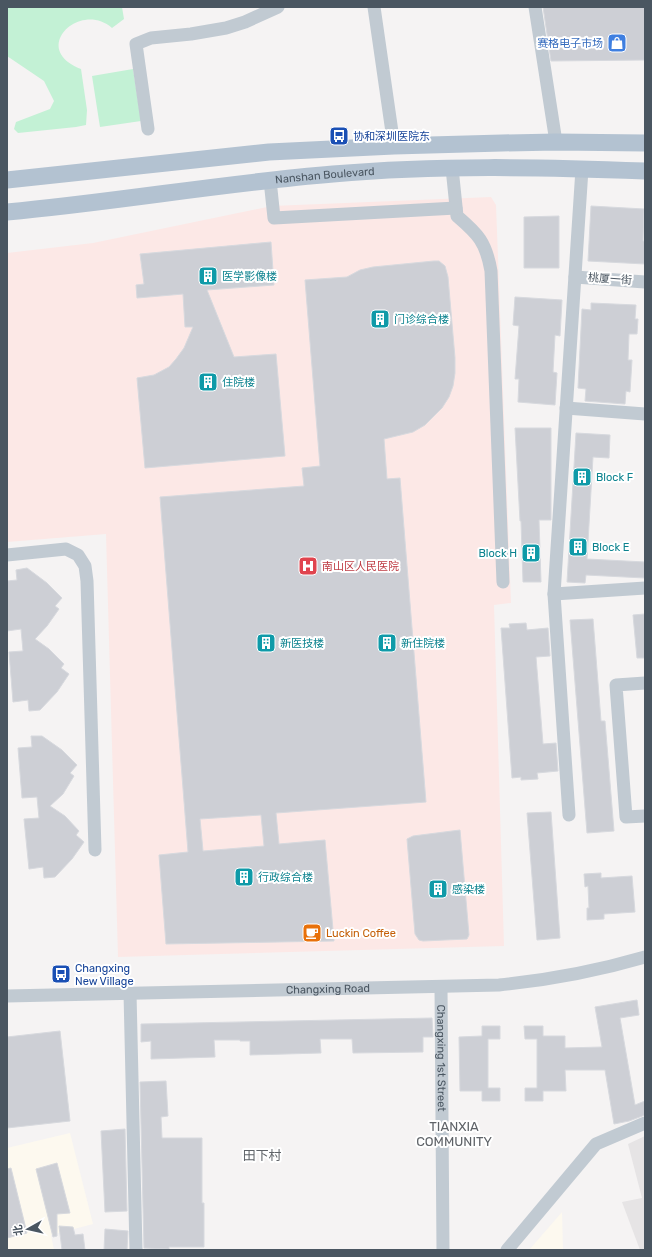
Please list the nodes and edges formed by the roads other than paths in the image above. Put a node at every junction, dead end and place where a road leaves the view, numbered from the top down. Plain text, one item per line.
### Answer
1 (278, 7) edge
2 (374, 7) edge
3 (535, 7) edge
4 (148, 129) dead end
5 (556, 142) junction
6 (645, 143) edge
7 (394, 146) junction
8 (452, 168) junction
9 (582, 169) junction
10 (645, 171) edge
11 (7, 180) edge
12 (270, 180) junction
13 (456, 208) junction
14 (7, 212) edge
15 (575, 277) junction
16 (645, 282) edge
17 (566, 408) junction
18 (645, 414) edge
19 (7, 555) edge
20 (503, 582) dead end
21 (645, 588) edge
22 (554, 594) junction
23 (645, 683) edge
24 (569, 815) dead end
25 (645, 816) edge
26 (96, 850) dead end
27 (645, 957) edge
28 (441, 987) junction
29 (130, 993) junction
30 (7, 996) edge
31 (645, 1123) edge
32 (136, 1250) edge
33 (443, 1250) edge
34 (506, 1250) edge

1 - 4 street
2 - 7 street
3 - 5 street
5 - 6 main road
5 - 7 main road
7 - 11 main road
8 - 9 main road, Nanshan Boulevard
8 - 12 main road, Nanshan Boulevard
8 - 13 street
9 - 10 main road, Nanshan Boulevard
9 - 15 street
12 - 13 street
12 - 14 main road, Nanshan Boulevard
13 - 20 street
15 - 16 street, 桃厦一街
15 - 17 street
17 - 18 street
17 - 22 street
19 - 26 street
21 - 22 street
22 - 24 street
23 - 25 street
27 - 28 street, Changxing Road
28 - 29 street, Changxing Road
28 - 33 street, Changxing 1st Street
29 - 30 street, Changxing Road
29 - 32 street
31 - 34 street

